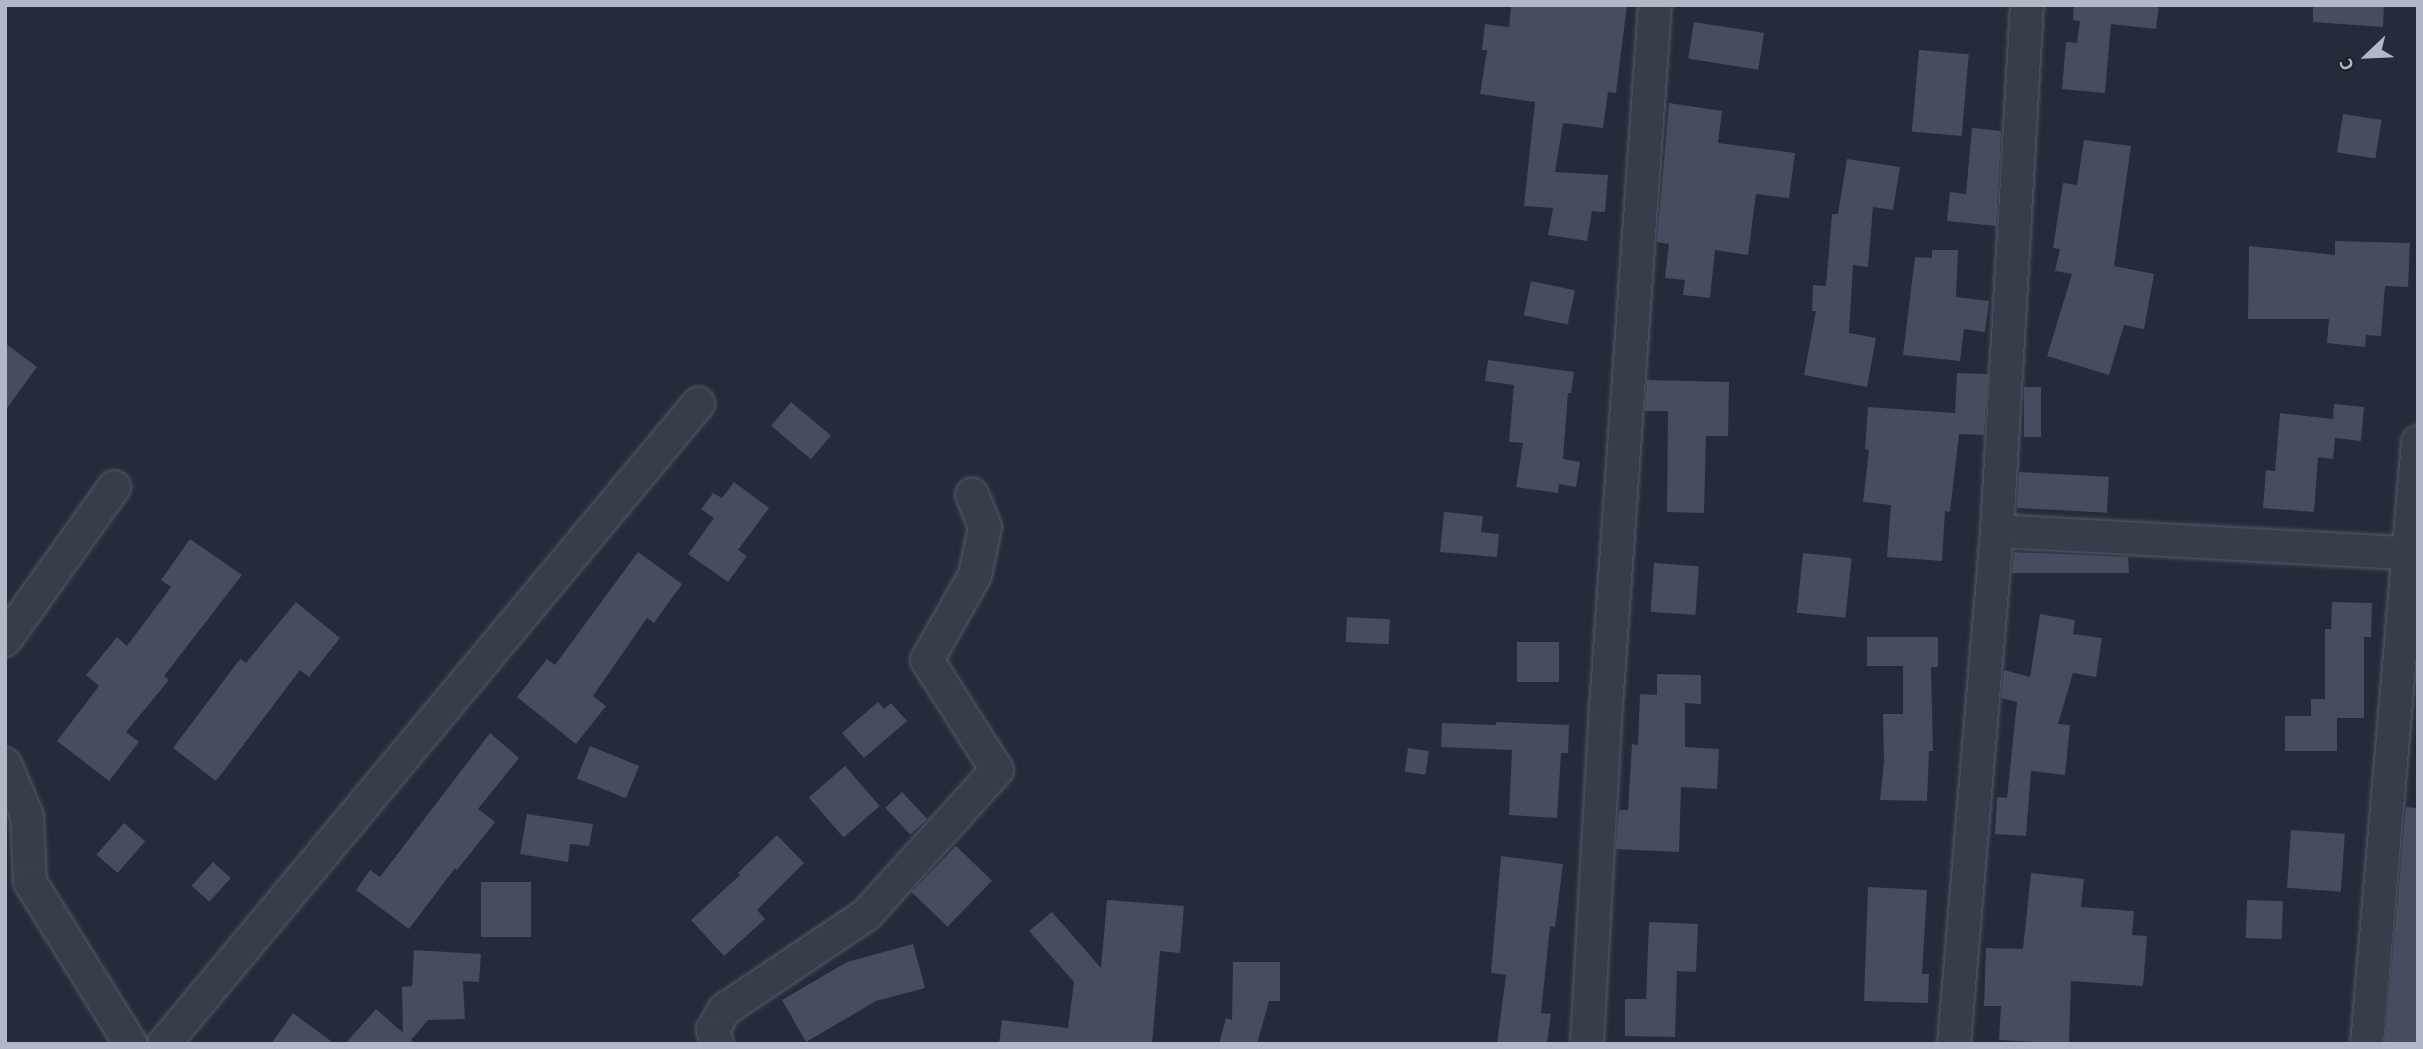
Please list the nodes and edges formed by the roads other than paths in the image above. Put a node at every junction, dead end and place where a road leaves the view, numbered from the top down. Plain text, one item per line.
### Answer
1 (1655, 5) edge
2 (2027, 5) edge
3 (698, 404) dead end
4 (2418, 442) edge
5 (114, 488) dead end
6 (972, 495) dead end
7 (1997, 531) junction
8 (2412, 553) edge
9 (5, 640) edge
10 (5, 764) edge
11 (131, 1044) edge
12 (164, 1044) edge
13 (717, 1044) edge
14 (1587, 1044) edge
15 (1954, 1044) edge
16 (2367, 1044) edge

1 - 14 street
2 - 7 street
3 - 12 street
4 - 8 street
5 - 9 street
6 - 13 street
7 - 8 street
7 - 15 street
8 - 16 street
10 - 11 street

